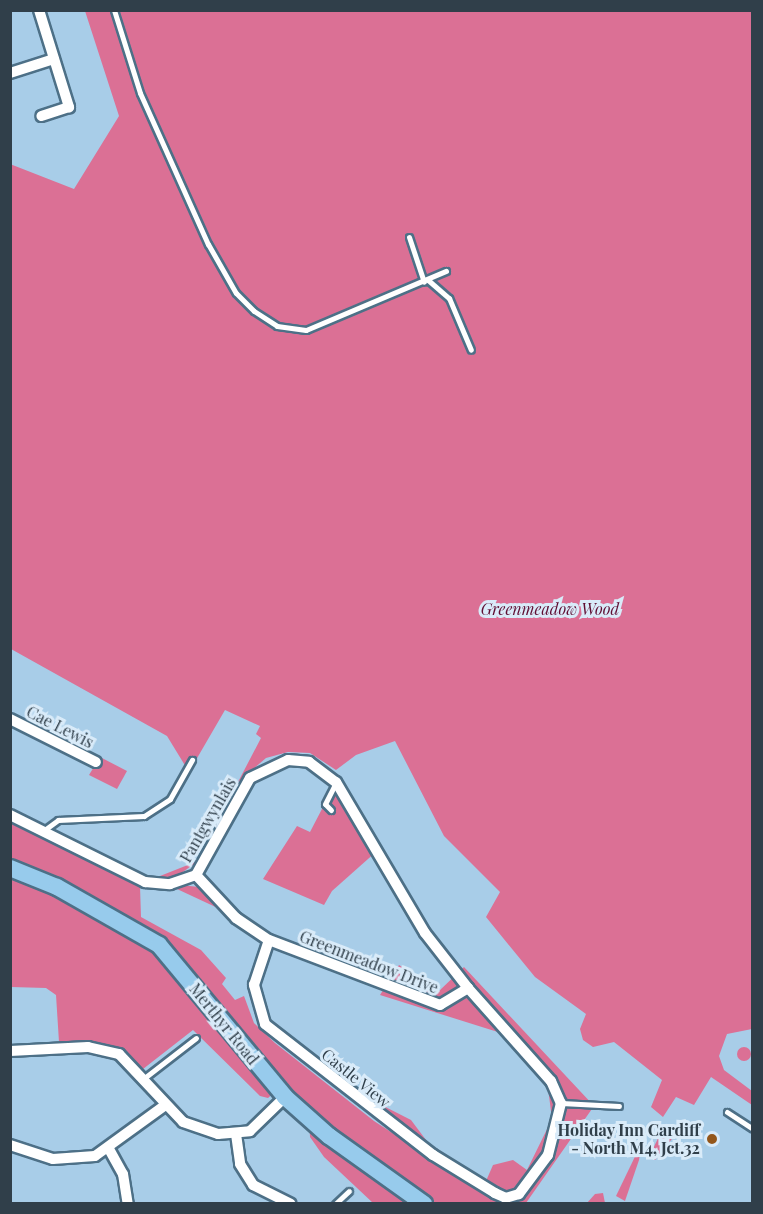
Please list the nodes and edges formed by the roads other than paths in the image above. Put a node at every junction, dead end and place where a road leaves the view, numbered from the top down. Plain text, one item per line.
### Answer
1 (39, 10) edge
2 (114, 10) edge
3 (54, 59) junction
4 (10, 73) edge
5 (41, 116) dead end
6 (409, 237) dead end
7 (446, 271) dead end
8 (426, 281) junction
9 (471, 350) dead end
10 (10, 719) edge
11 (192, 760) dead end
12 (96, 762) dead end
13 (336, 782) junction
14 (331, 810) dead end
15 (10, 815) edge
16 (43, 831) junction
17 (10, 868) edge
18 (196, 874) junction
19 (269, 940) junction
20 (468, 988) junction
21 (196, 1038) dead end
22 (10, 1051) edge
23 (141, 1080) junction
24 (285, 1097) junction
25 (561, 1102) junction
26 (164, 1106) junction
27 (619, 1106) dead end
28 (727, 1112) dead end
29 (753, 1128) edge
30 (236, 1134) junction
31 (10, 1145) edge
32 (110, 1149) junction
33 (349, 1191) dead end
34 (507, 1201) edge
35 (128, 1203) edge
36 (286, 1203) edge
37 (335, 1203) edge
38 (424, 1203) edge

1 - 3 street
2 - 8 lane
3 - 4 street
3 - 5 street
6 - 8 lane
7 - 8 lane
8 - 9 lane
10 - 12 street, Cae Lewis
11 - 16 lane
13 - 14 lane
13 - 18 street, Pantgwynlais
13 - 20 street, Pantgwynlais
15 - 16 street, Pantgwynlais
16 - 18 street, Pantgwynlais
17 - 24 main road, Merthyr Road
18 - 19 street, Greenmeadow Drive
19 - 20 street, Greenmeadow Drive
19 - 34 street, Castle View
20 - 25 street
21 - 23 lane
22 - 23 street
23 - 26 street
24 - 30 street
24 - 38 main road, Merthyr Road
25 - 27 lane
25 - 34 street
26 - 30 street
26 - 32 street
28 - 29 lane
30 - 36 street
31 - 32 street
32 - 35 street
33 - 37 lane

